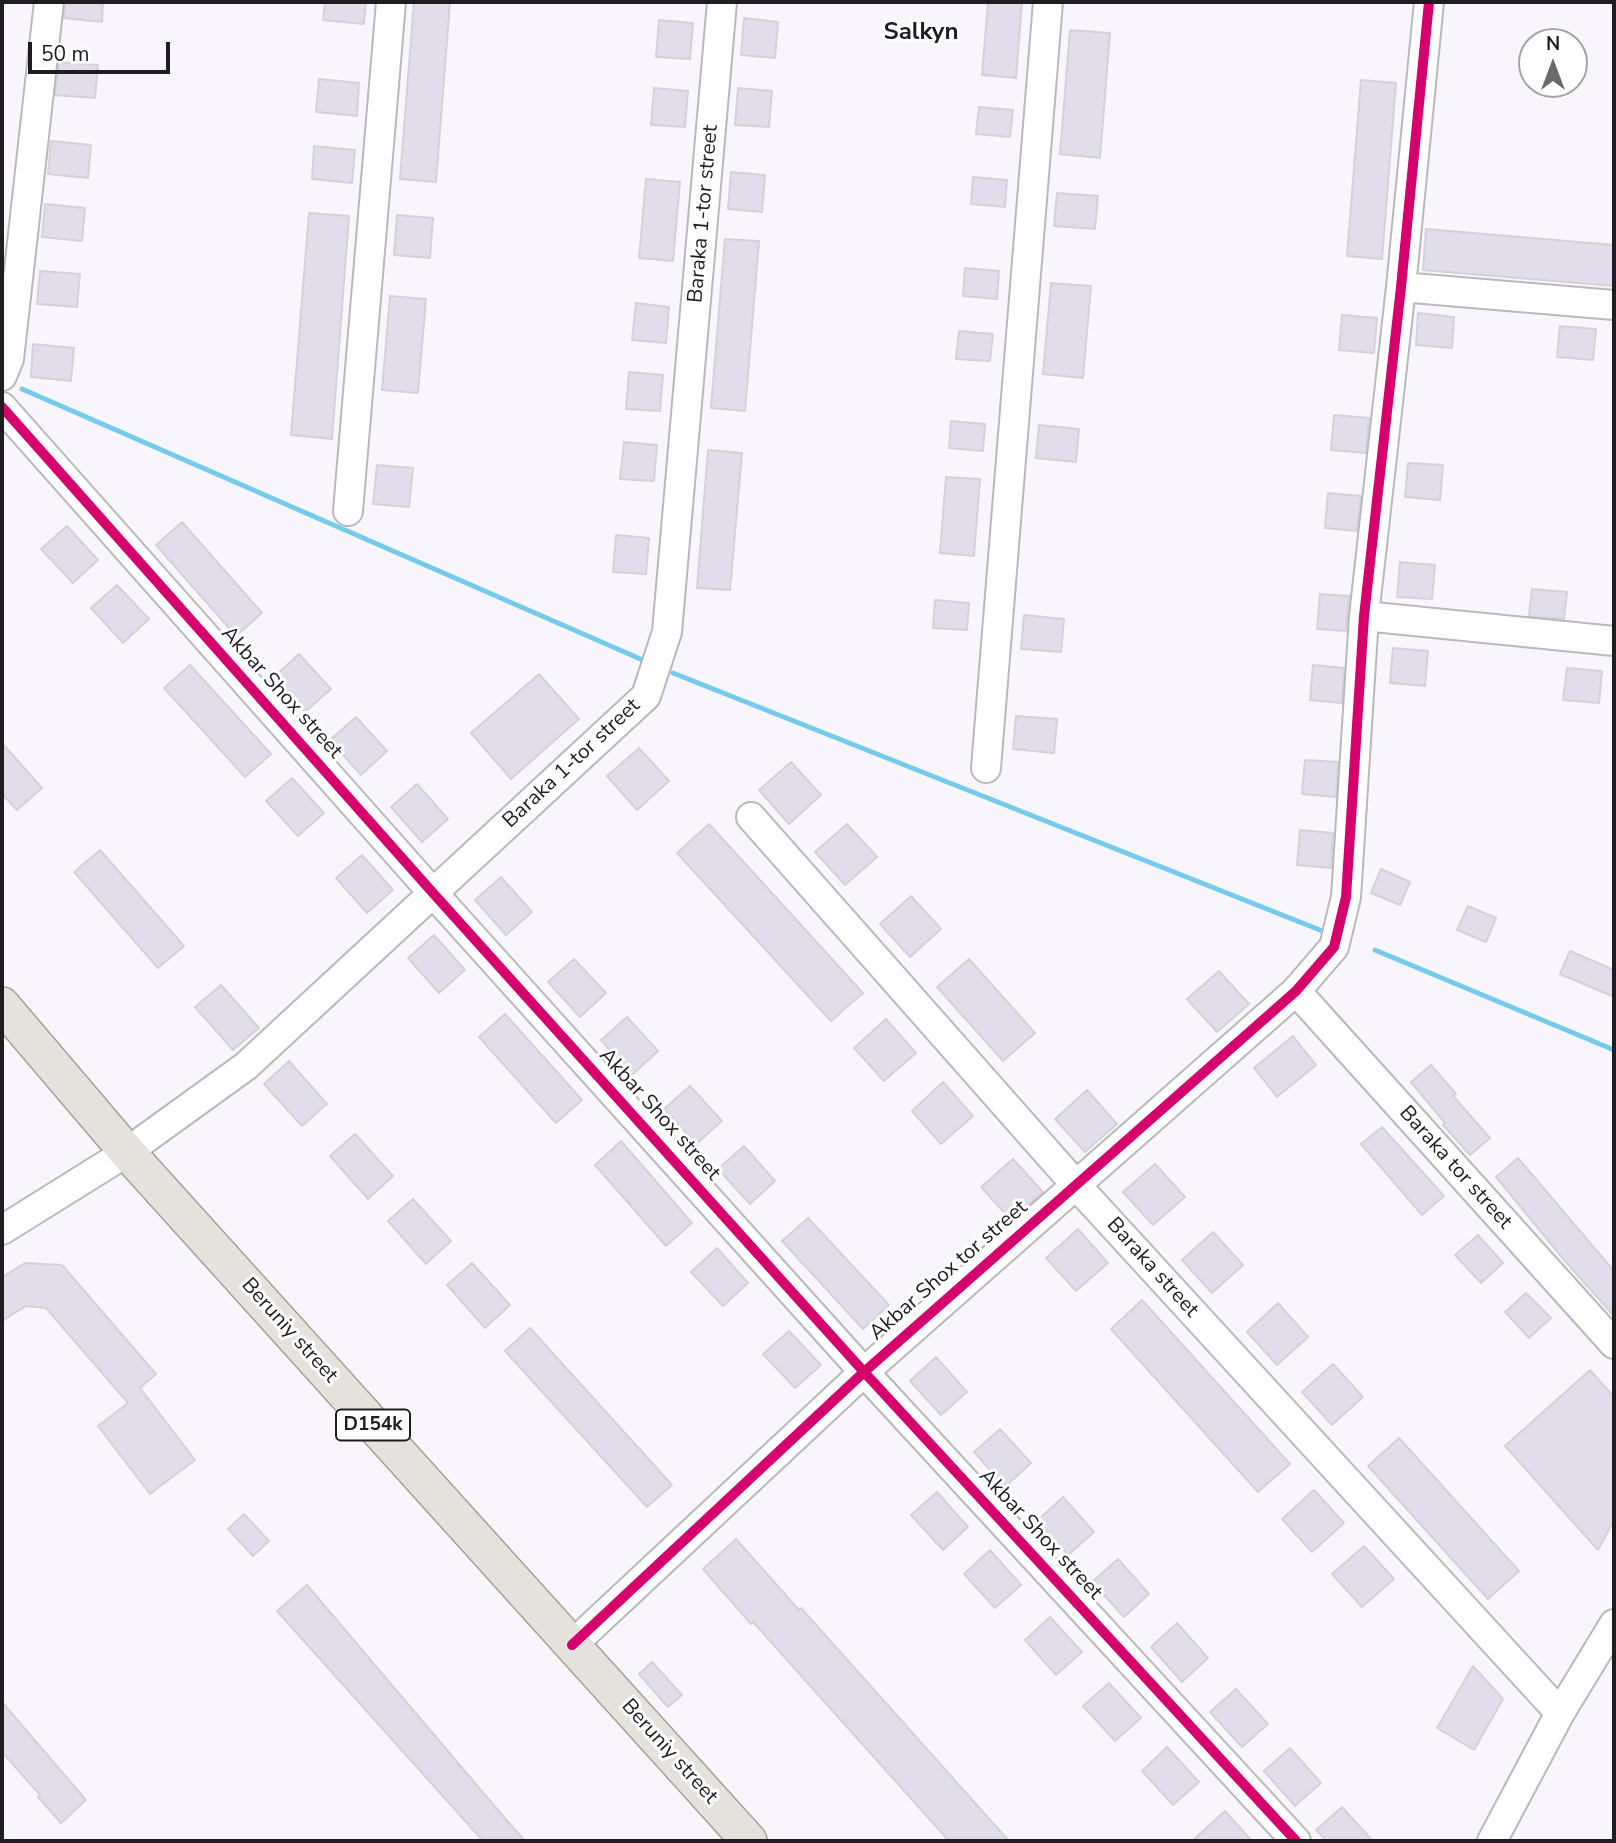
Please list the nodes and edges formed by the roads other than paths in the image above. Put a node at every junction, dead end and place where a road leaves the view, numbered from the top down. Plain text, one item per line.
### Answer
1 (50, 2) edge
2 (391, 2) edge
3 (722, 2) edge
4 (1048, 2) edge
5 (1429, 2) edge
6 (1401, 286) junction
7 (1614, 304) edge
8 (2, 376) edge
9 (2, 407) edge
10 (348, 511) dead end
11 (1364, 616) junction
12 (1614, 641) edge
13 (986, 768) dead end
14 (751, 817) dead end
15 (433, 893) junction
16 (1296, 991) junction
17 (2, 1005) edge
18 (127, 1152) junction
19 (1076, 1185) junction
20 (2, 1230) edge
21 (1614, 1344) edge
22 (864, 1372) junction
23 (1614, 1624) edge
24 (572, 1645) junction
25 (1560, 1713) junction
26 (749, 1841) edge
27 (1296, 1841) edge
28 (1492, 1841) edge

1 - 8 street
2 - 10 street
3 - 15 street, Baraka 1-tor street
4 - 13 street
5 - 6 street, Akbar Shox tor street
6 - 7 street
6 - 11 street, Akbar Shox tor street
9 - 15 street, Akbar Shox street
11 - 12 street
11 - 16 street, Akbar Shox tor street
14 - 19 street, Baraka street
15 - 18 street, Baraka 1-tor street
15 - 22 street, Akbar Shox street
16 - 19 street, Akbar Shox tor street
16 - 21 street, Baraka tor street
17 - 18 main road, Beruniy street / D154k
18 - 20 street, Baraka 1-tor street
18 - 24 main road, Beruniy street / D154k
19 - 22 street, Akbar Shox tor street
19 - 25 street, Baraka street
22 - 24 street, Akbar Shox tor street
22 - 27 street, Akbar Shox street
23 - 25 street
24 - 26 main road, Beruniy street / D154k
25 - 28 street

